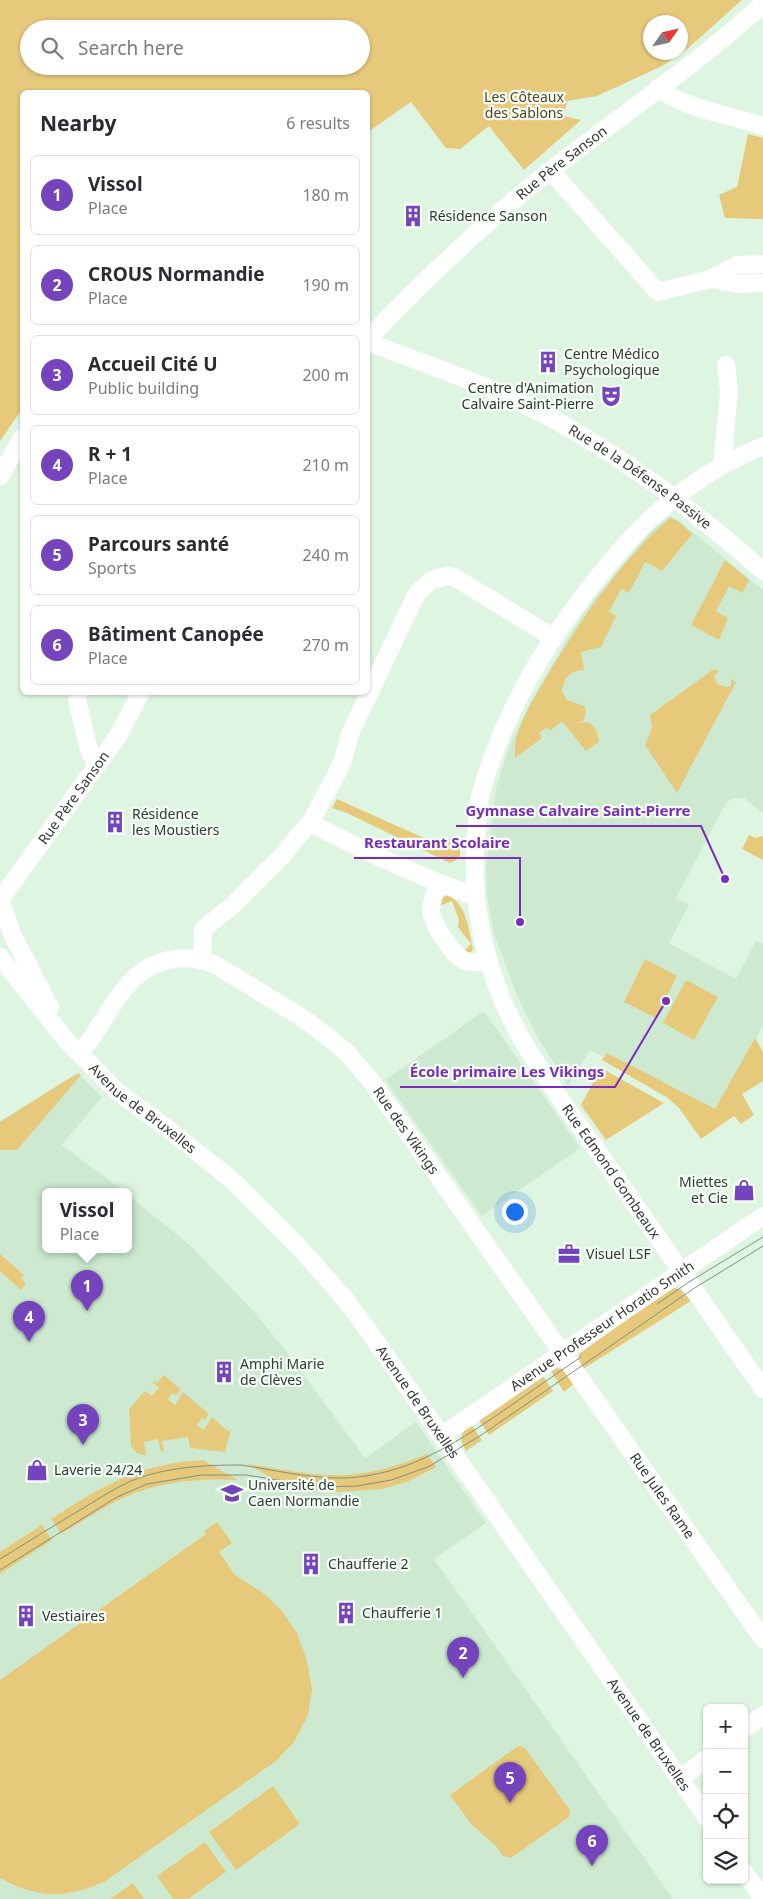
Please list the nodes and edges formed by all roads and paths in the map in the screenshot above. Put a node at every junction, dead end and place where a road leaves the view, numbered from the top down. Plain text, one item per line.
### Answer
1 (763, 4) edge
2 (658, 88) junction
3 (763, 126) edge
4 (550, 170) junction
5 (763, 264) edge
6 (711, 279) junction
7 (763, 283) edge
8 (370, 339) edge
9 (370, 342) edge
10 (726, 365) dead end
11 (20, 441) edge
12 (763, 446) edge
13 (722, 466) junction
14 (0, 476) edge
15 (674, 498) junction
16 (763, 571) edge
17 (554, 638) junction
18 (370, 690) edge
19 (78, 695) edge
20 (139, 695) edge
21 (368, 695) edge
22 (97, 766) junction
23 (310, 823) junction
24 (439, 884) junction
25 (474, 896) junction
26 (0, 900) edge
27 (0, 957) edge
28 (202, 959) junction
29 (488, 962) junction
30 (66, 1040) junction
31 (80, 1053) junction
32 (763, 1216) edge
33 (682, 1272) junction
34 (563, 1353) junction
35 (763, 1389) edge
36 (441, 1436) junction
37 (763, 1639) edge
38 (763, 1715) edge
39 (748, 1726) edge
40 (703, 1761) edge
41 (680, 1779) junction
42 (703, 1812) edge
43 (748, 1877) edge
44 (762, 1896) edge

1 - 2 street, Rue Père Sanson
2 - 3 street
2 - 4 street, Rue Père Sanson
4 - 6 street
4 - 8 street, Rue Père Sanson
5 - 6 street
6 - 7 street
9 - 15 street, Rue de la Défense Passive
10 - 13 street
11 - 14 street
12 - 13 street, Rue Edmond Gombeaux
13 - 15 street, Rue Edmond Gombeaux
15 - 16 street, Rue de la Défense Passive
15 - 17 street, Rue Edmond Gombeaux
17 - 18 street
17 - 25 street, Rue Edmond Gombeaux
19 - 22 street
20 - 22 street, Rue Père Sanson
21 - 23 street
22 - 26 street, Rue Père Sanson
23 - 24 street
23 - 28 street
24 - 25 street
24 - 29 street
25 - 29 street, Rue Edmond Gombeaux
26 - 30 street, Avenue de Bruxelles
27 - 30 street, Avenue de Bruxelles
28 - 31 street
28 - 34 street, Rue des Vikings
29 - 33 street, Rue Edmond Gombeaux
30 - 31 street, Avenue de Bruxelles
31 - 36 street, Avenue de Bruxelles
32 - 33 street, Avenue Professeur Horatio Smith
33 - 34 street, Avenue Professeur Horatio Smith
33 - 35 street, Rue Edmond Gombeaux
34 - 36 street, Avenue Professeur Horatio Smith
34 - 37 street, Rue Jules Rame
36 - 41 street, Avenue de Bruxelles
38 - 39 street
40 - 41 street
41 - 42 street, Avenue de Bruxelles
43 - 44 street

